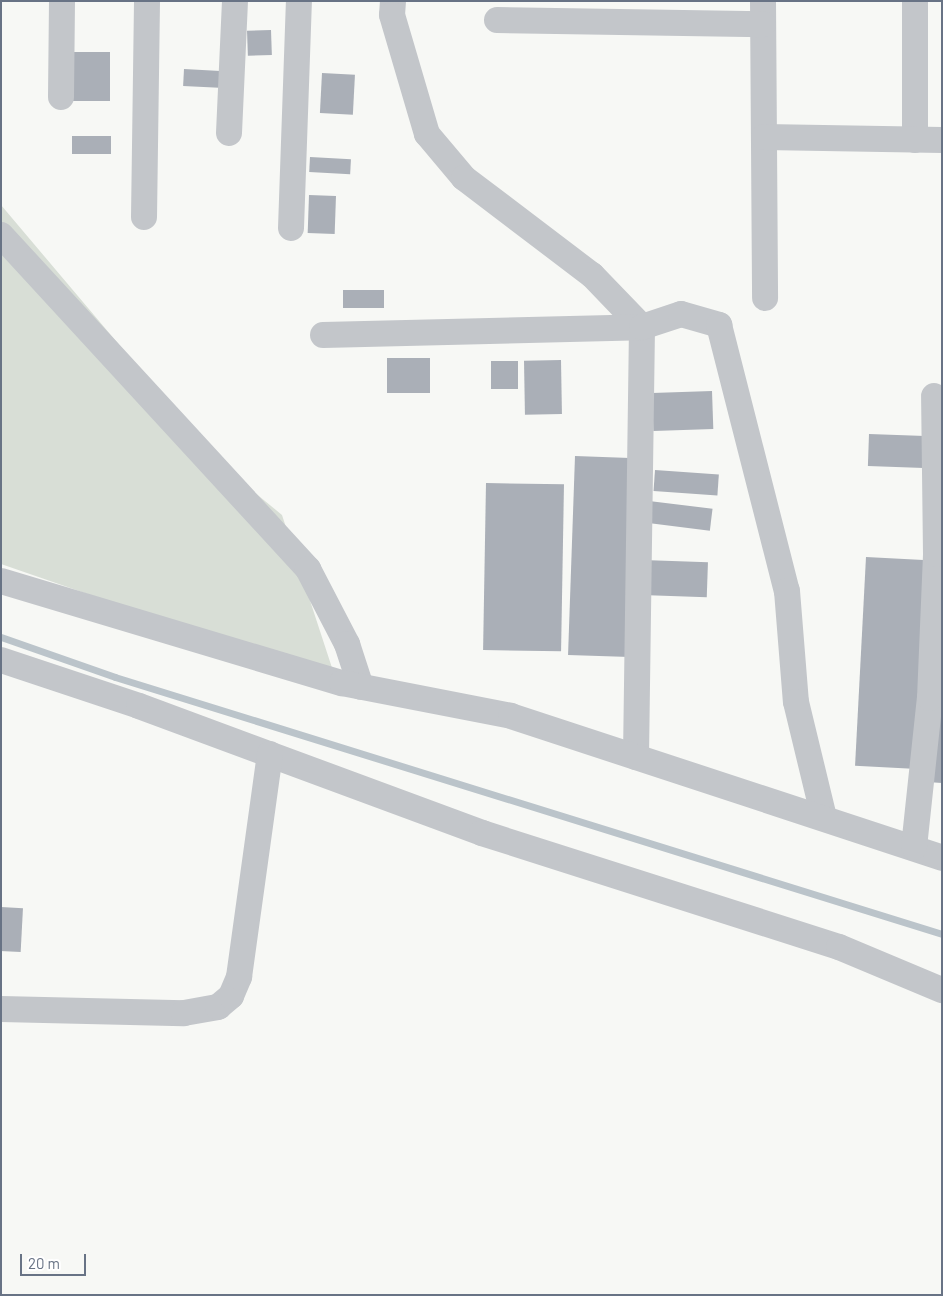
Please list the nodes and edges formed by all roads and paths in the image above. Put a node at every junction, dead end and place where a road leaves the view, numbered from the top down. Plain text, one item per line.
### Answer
1 (62, 1) edge
2 (148, 1) edge
3 (235, 1) edge
4 (299, 1) edge
5 (393, 1) edge
6 (915, 1) edge
7 (763, 13) edge
8 (497, 20) dead end
9 (61, 98) dead end
10 (230, 133) dead end
11 (764, 137) junction
12 (915, 140) junction
13 (942, 140) edge
14 (144, 217) dead end
15 (291, 228) dead end
16 (1, 235) edge
17 (765, 298) dead end
18 (642, 327) junction
19 (324, 335) dead end
20 (934, 396) dead end
21 (1, 581) edge
22 (1, 660) edge
23 (361, 688) junction
24 (270, 754) junction
25 (636, 757) junction
26 (824, 818) junction
27 (914, 847) junction
28 (942, 858) edge
29 (942, 990) edge
30 (1, 1009) edge

1 - 9 street
2 - 14 street
3 - 10 street
4 - 15 street
5 - 18 street
6 - 12 street
7 - 8 street
7 - 11 street
11 - 12 street
11 - 17 street
12 - 13 street
16 - 23 street
18 - 19 street
18 - 25 street
18 - 26 street
20 - 27 street
21 - 23 street
22 - 24 street
23 - 25 street
24 - 29 street
24 - 30 street
25 - 26 street
26 - 27 street
27 - 28 street

